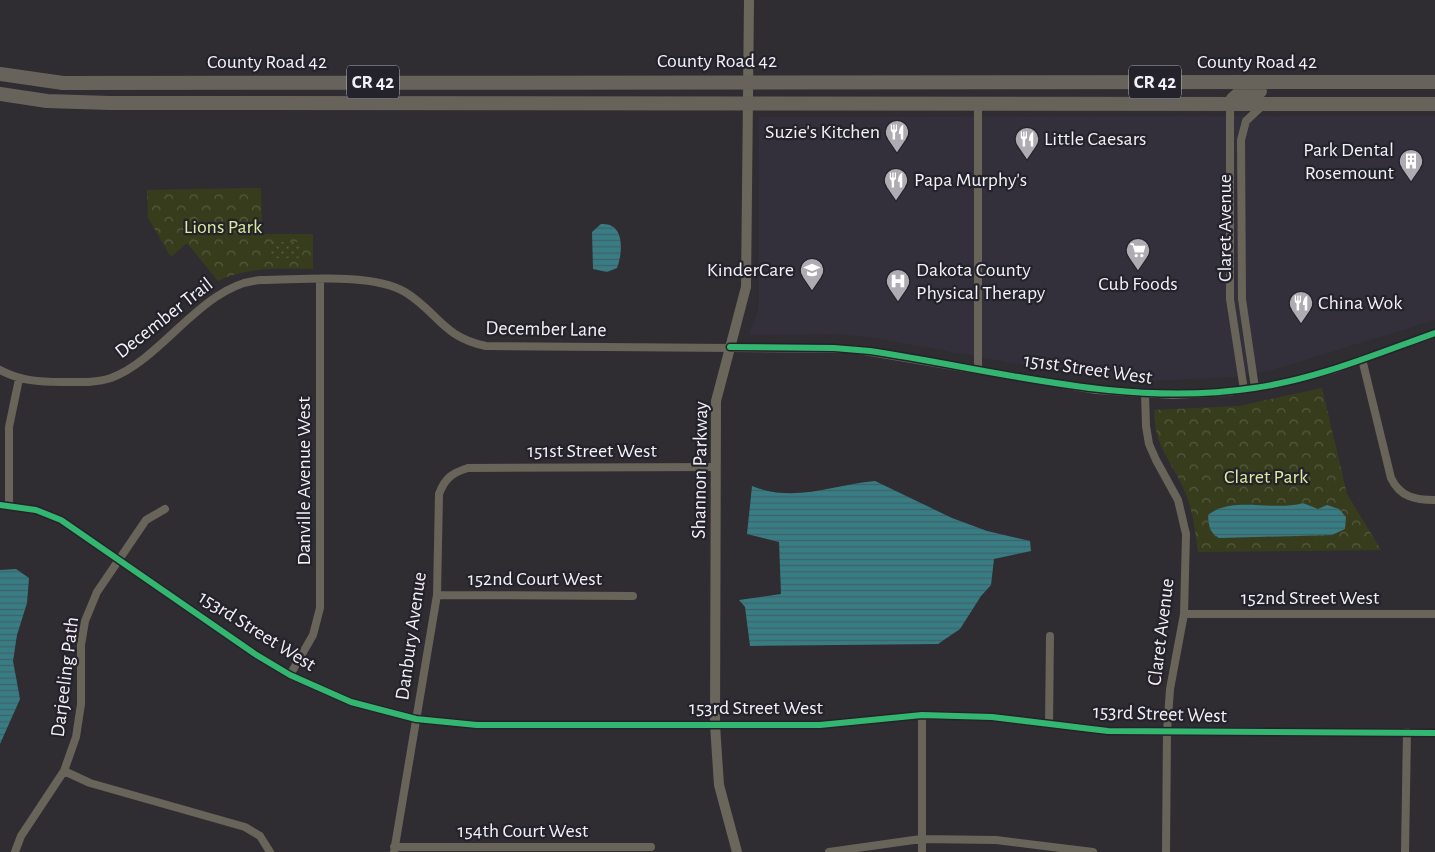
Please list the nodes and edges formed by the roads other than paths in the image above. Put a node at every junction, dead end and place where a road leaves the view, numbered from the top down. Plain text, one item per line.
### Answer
1 (749, 0) edge
2 (0, 74) edge
3 (747, 81) junction
4 (1377, 82) junction
5 (1435, 82) edge
6 (0, 94) edge
7 (1435, 104) edge
8 (747, 105) junction
9 (978, 105) junction
10 (1230, 105) junction
11 (1263, 105) junction
12 (320, 280) junction
13 (1435, 333) edge
14 (730, 347) junction
15 (1362, 359) junction
16 (978, 369) junction
17 (0, 370) edge
18 (19, 379) junction
19 (1255, 388) junction
20 (1244, 390) junction
21 (1145, 394) junction
22 (716, 467) junction
23 (468, 468) joint
24 (1435, 500) edge
25 (0, 505) edge
26 (9, 505) junction
27 (165, 509) dead end
28 (119, 558) junction
29 (437, 595) junction
30 (633, 596) dead end
31 (1184, 614) junction
32 (1435, 614) edge
33 (1050, 636) dead end
34 (290, 675) junction
35 (922, 715) junction
36 (416, 719) junction
37 (1049, 724) junction
38 (715, 725) junction
39 (1167, 732) junction
40 (1407, 732) junction
41 (1435, 732) edge
42 (64, 771) junction
43 (921, 839) junction
44 (651, 847) dead end
45 (394, 850) edge
46 (15, 852) edge
47 (270, 852) edge
48 (737, 852) edge
49 (829, 852) edge
50 (922, 852) edge
51 (1094, 852) edge
52 (1166, 852) edge
53 (1405, 852) edge

1 - 3 street, Shannon Parkway
2 - 3 highway, County Road 42 / CR 42
3 - 4 highway, County Road 42 / CR 42
3 - 8 street, Shannon Parkway
4 - 5 highway, County Road 42 / CR 42
4 - 10 highway
6 - 8 highway, County Road 42 / CR 42
7 - 11 highway, County Road 42 / CR 42
8 - 9 highway, County Road 42 / CR 42
8 - 14 street, Shannon Parkway
9 - 10 highway, County Road 42 / CR 42
9 - 16 street
10 - 11 highway, County Road 42 / CR 42
10 - 20 street, Claret Avenue
11 - 19 street, Claret Avenue
12 - 14 street, December Lane
12 - 18 street, December Trail
12 - 34 street, Danville Avenue West
13 - 15 street, 151st Street West
14 - 16 street, 151st Street West
14 - 22 street, Shannon Parkway
15 - 19 street, 151st Street West
15 - 24 street
16 - 21 street, 151st Street West
17 - 18 street, December Trail
18 - 26 street
19 - 20 street, 151st Street West
20 - 21 street, 151st Street West
21 - 31 street, Claret Avenue
22 - 23 street, 151st Street West
22 - 38 street, Shannon Parkway
23 - 29 street, Danbury Avenue
25 - 26 street, 153rd Street West
26 - 28 street, 153rd Street West
27 - 28 street, Darjeeling Path
28 - 34 street, 153rd Street West
28 - 42 street, Darjeeling Path
29 - 30 street, 152nd Court West
29 - 36 street, Danbury Avenue
31 - 32 street, 152nd Street West
31 - 39 street, Claret Avenue
33 - 37 street
34 - 36 street, 153rd Street West
35 - 37 street, 153rd Street West
35 - 38 street, 153rd Street West
35 - 43 street
36 - 38 street, 153rd Street West
36 - 45 street, Danbury Avenue
37 - 39 street, 153rd Street West
38 - 48 street, Shannon Parkway
39 - 40 street, 153rd Street West
39 - 52 street, Claret Avenue
40 - 41 street, 153rd Street West
40 - 53 street
42 - 46 street, Darjeeling Path
42 - 47 street
43 - 49 street
43 - 50 street
43 - 51 street
44 - 45 street, 154th Court West

